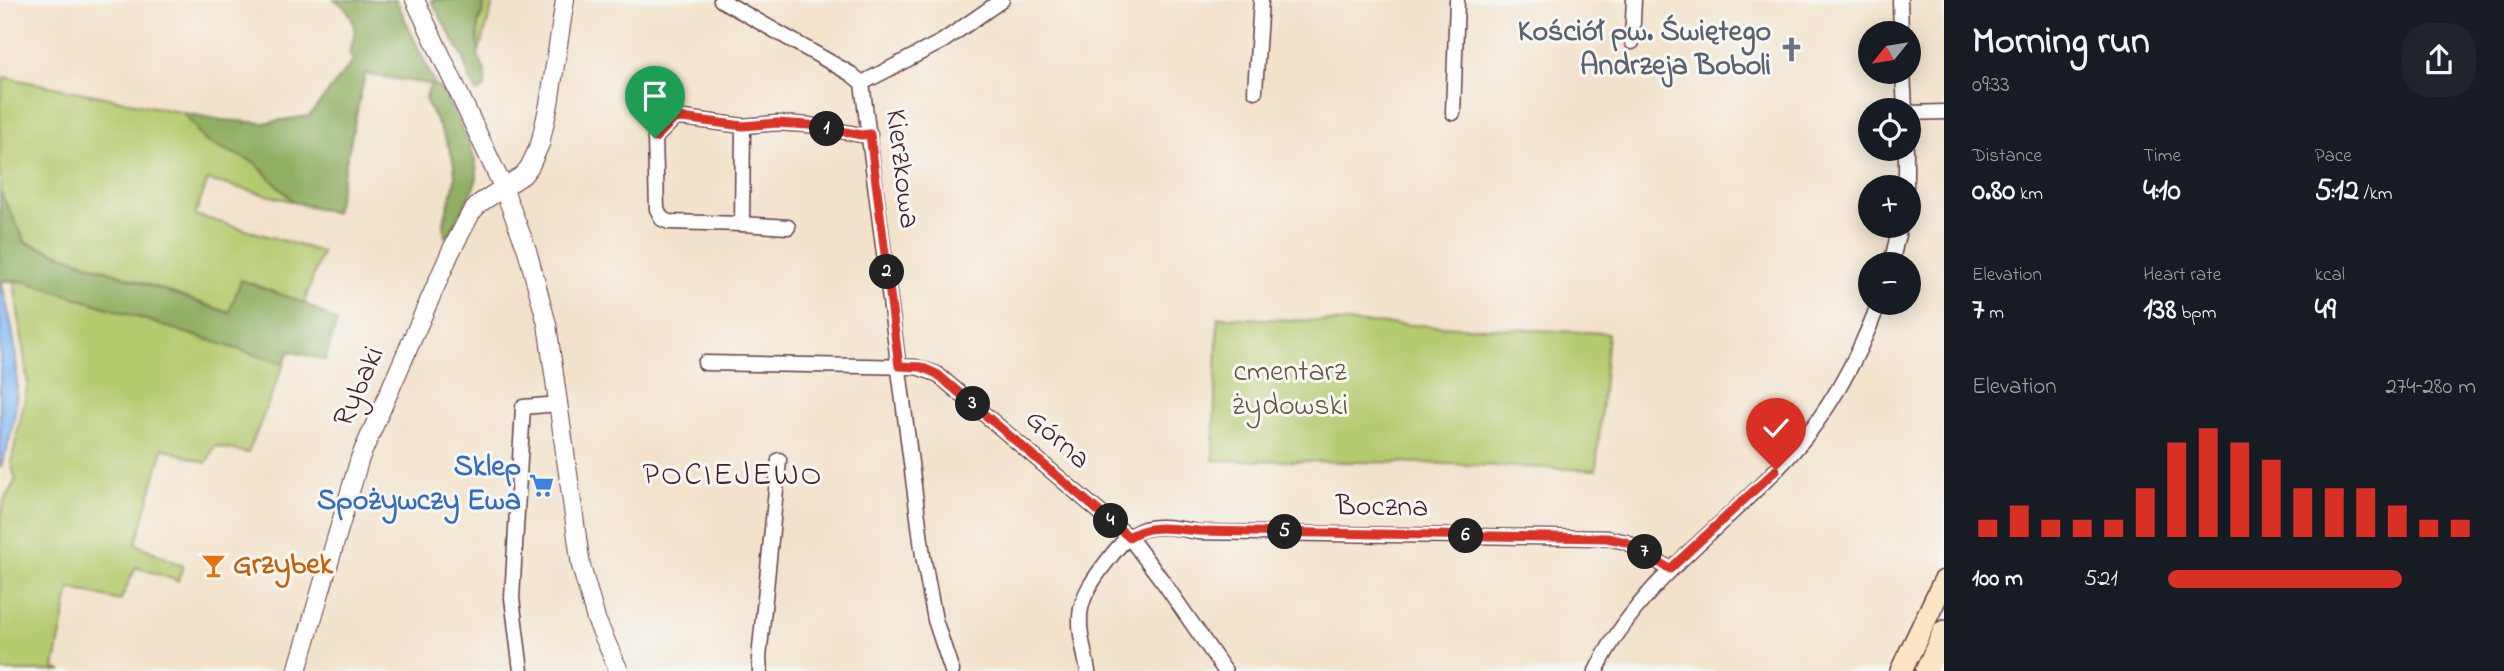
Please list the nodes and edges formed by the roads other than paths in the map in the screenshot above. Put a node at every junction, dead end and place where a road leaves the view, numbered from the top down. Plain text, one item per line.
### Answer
1 (415, 0) edge
2 (565, 0) edge
3 (721, 0) edge
4 (1002, 0) edge
5 (1261, 0) edge
6 (1457, 0) edge
7 (1634, 0) edge
8 (1900, 0) edge
9 (1901, 21) edge
10 (1632, 42) dead end
11 (862, 83) junction
12 (1255, 91) dead end
13 (1944, 112) edge
14 (1453, 113) dead end
15 (1921, 113) edge
16 (743, 126) junction
17 (870, 134) junction
18 (503, 187) junction
19 (742, 224) junction
20 (788, 227) dead end
21 (1874, 315) edge
22 (705, 363) dead end
23 (899, 366) junction
24 (559, 404) junction
25 (779, 460) dead end
26 (1129, 537) junction
27 (1670, 569) junction
28 (1944, 581) edge
29 (1936, 652) edge
30 (297, 671) edge
31 (521, 671) edge
32 (619, 671) edge
33 (760, 671) edge
34 (952, 671) edge
35 (1088, 671) edge
36 (1225, 671) edge
37 (1595, 671) edge
38 (1901, 671) edge
39 (1926, 671) edge

1 - 18 street
2 - 18 street, Rybaki
3 - 11 street, Kierzkowa
4 - 11 street
5 - 12 street
6 - 14 street
7 - 10 street
8 - 9 street
11 - 17 street, Kierzkowa
13 - 15 street
16 - 17 street
16 - 19 street
16 - 19 street
17 - 23 street, Kierzkowa
18 - 24 street
18 - 30 street, Rybaki
19 - 20 street
21 - 27 street
22 - 23 street, Górna
23 - 26 street, Górna
23 - 34 street, Kierzkowa
24 - 31 street
24 - 32 street
25 - 33 street
26 - 27 street, Boczna
26 - 35 street
26 - 36 street, Górna
27 - 37 street
28 - 29 main road
29 - 38 main road
29 - 39 main road

